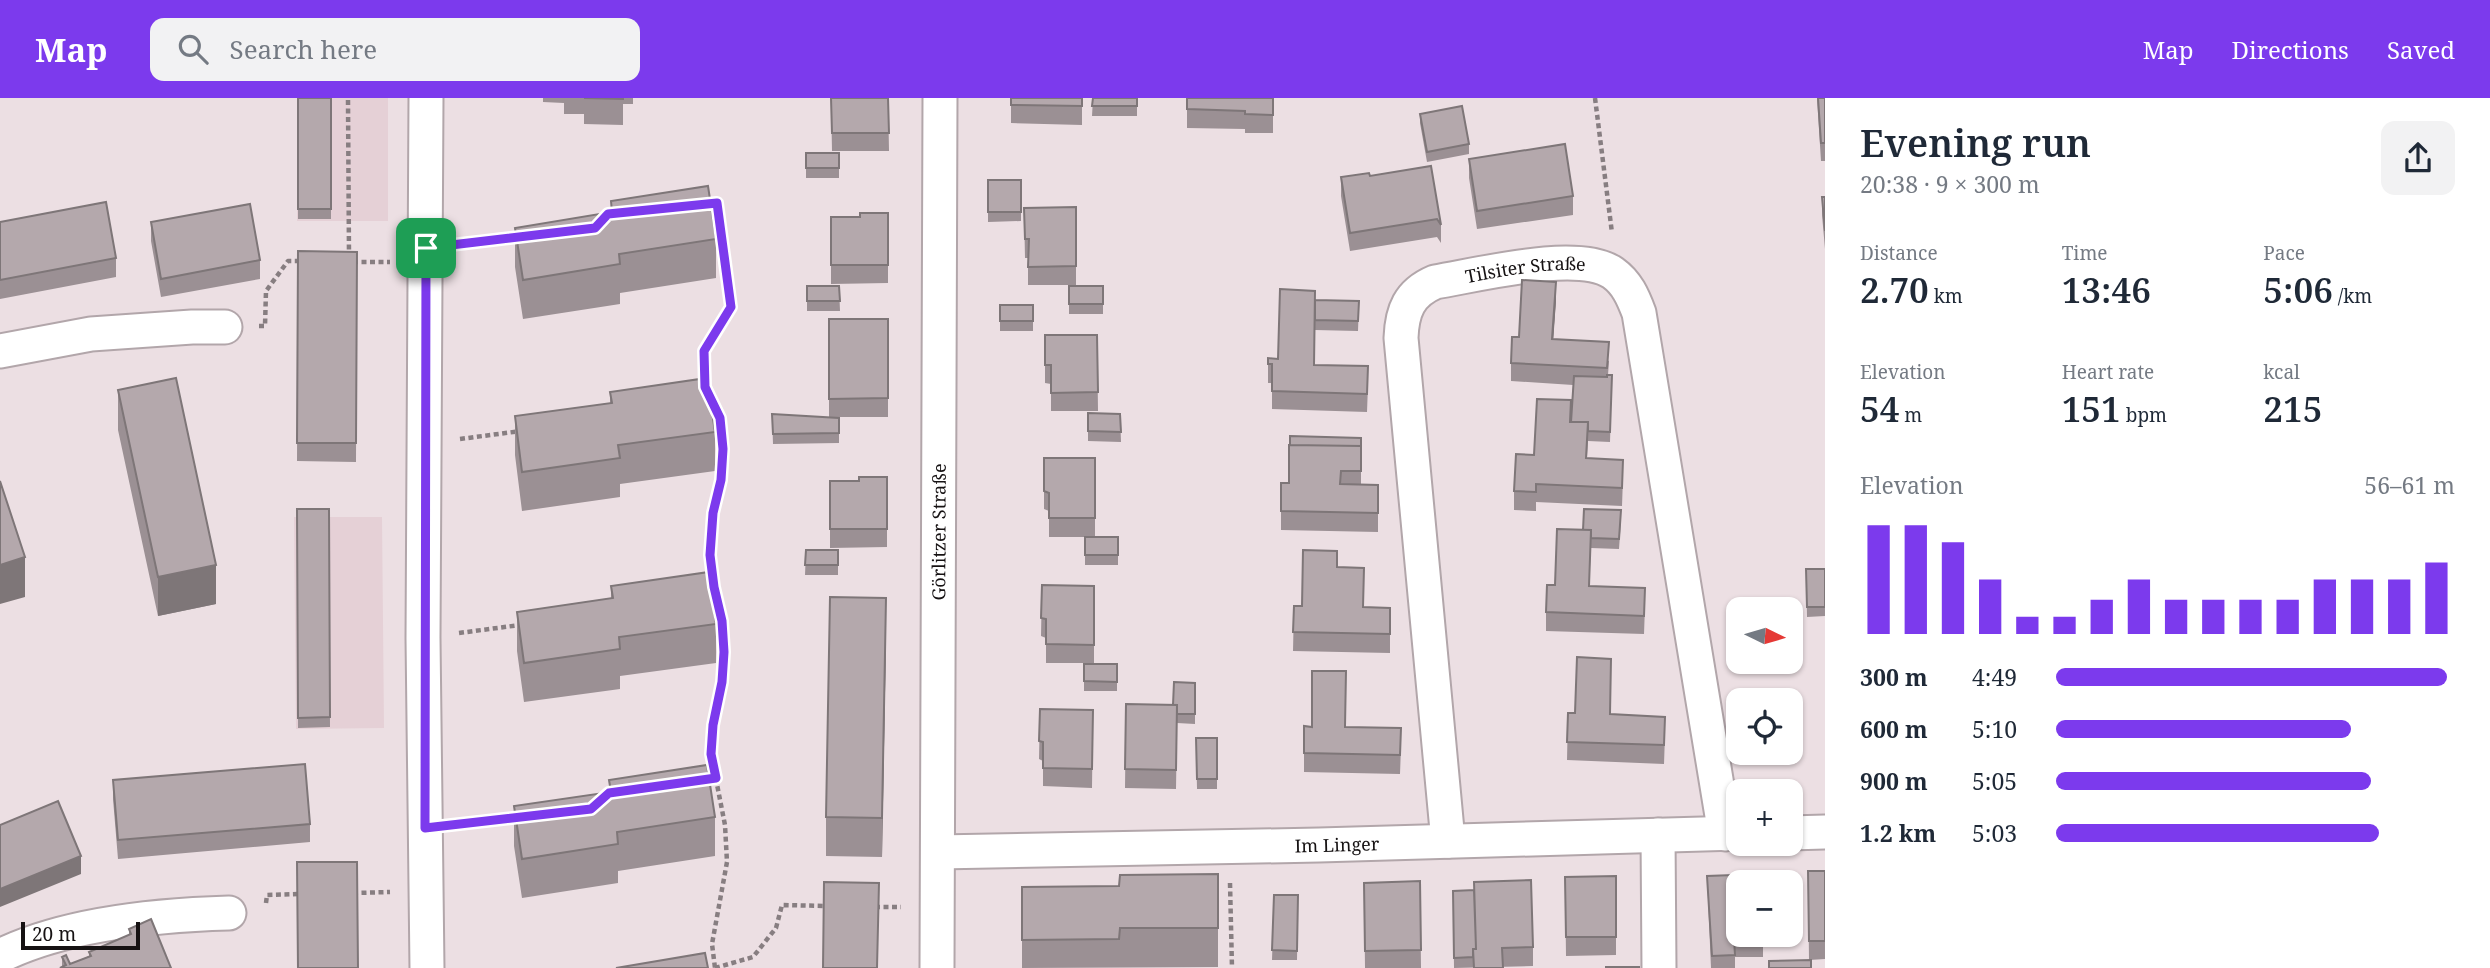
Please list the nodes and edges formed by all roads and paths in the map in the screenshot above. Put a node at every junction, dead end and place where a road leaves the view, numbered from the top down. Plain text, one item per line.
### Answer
1 (426, 98) edge
2 (940, 98) edge
3 (1595, 98) edge
4 (348, 100) dead end
5 (703, 204) edge
6 (530, 236) edge
7 (426, 255) junction
8 (312, 261) edge
9 (1612, 273) junction
10 (225, 327) joint
11 (0, 351) edge
12 (709, 395) junction
13 (695, 396) edge
14 (531, 430) edge
15 (426, 443) junction
16 (714, 587) junction
17 (701, 588) edge
18 (529, 624) edge
19 (423, 638) junction
20 (716, 778) junction
21 (702, 780) edge
22 (1726, 804) edge
23 (522, 817) edge
24 (425, 828) junction
25 (1803, 832) edge
26 (1825, 832) edge
27 (1726, 833) edge
28 (1658, 835) junction
29 (1448, 841) junction
30 (1229, 847) junction
31 (938, 852) junction
32 (426, 891) junction
33 (346, 893) edge
34 (306, 894) edge
35 (834, 906) edge
36 (872, 906) edge
37 (937, 908) junction
38 (229, 913) joint
39 (0, 956) edge
40 (427, 968) edge
41 (715, 968) edge
42 (937, 968) edge
43 (1231, 968) edge
44 (1659, 968) edge

1 - 7 street
2 - 31 street, Görlitzer Straße
3 - 9 path
4 - 7 path
5 - 12 path
6 - 7 path
7 - 15 street
8 - 10 path
9 - 22 street
9 - 29 street, Tilsiter Straße
10 - 11 street
12 - 13 path
12 - 16 path
14 - 15 path
15 - 19 street
16 - 17 path
16 - 20 path
18 - 19 path
19 - 24 street
20 - 21 path
20 - 41 path
23 - 24 path
24 - 32 street
25 - 26 street
27 - 28 street, Im Linger
28 - 29 street, Im Linger
28 - 44 street
29 - 30 street, Im Linger
30 - 31 street, Im Linger
30 - 43 path
31 - 37 street, Görlitzer Straße
32 - 33 path
32 - 40 street
34 - 38 path
35 - 41 path
36 - 37 path
37 - 42 street, Görlitzer Straße
38 - 39 street

